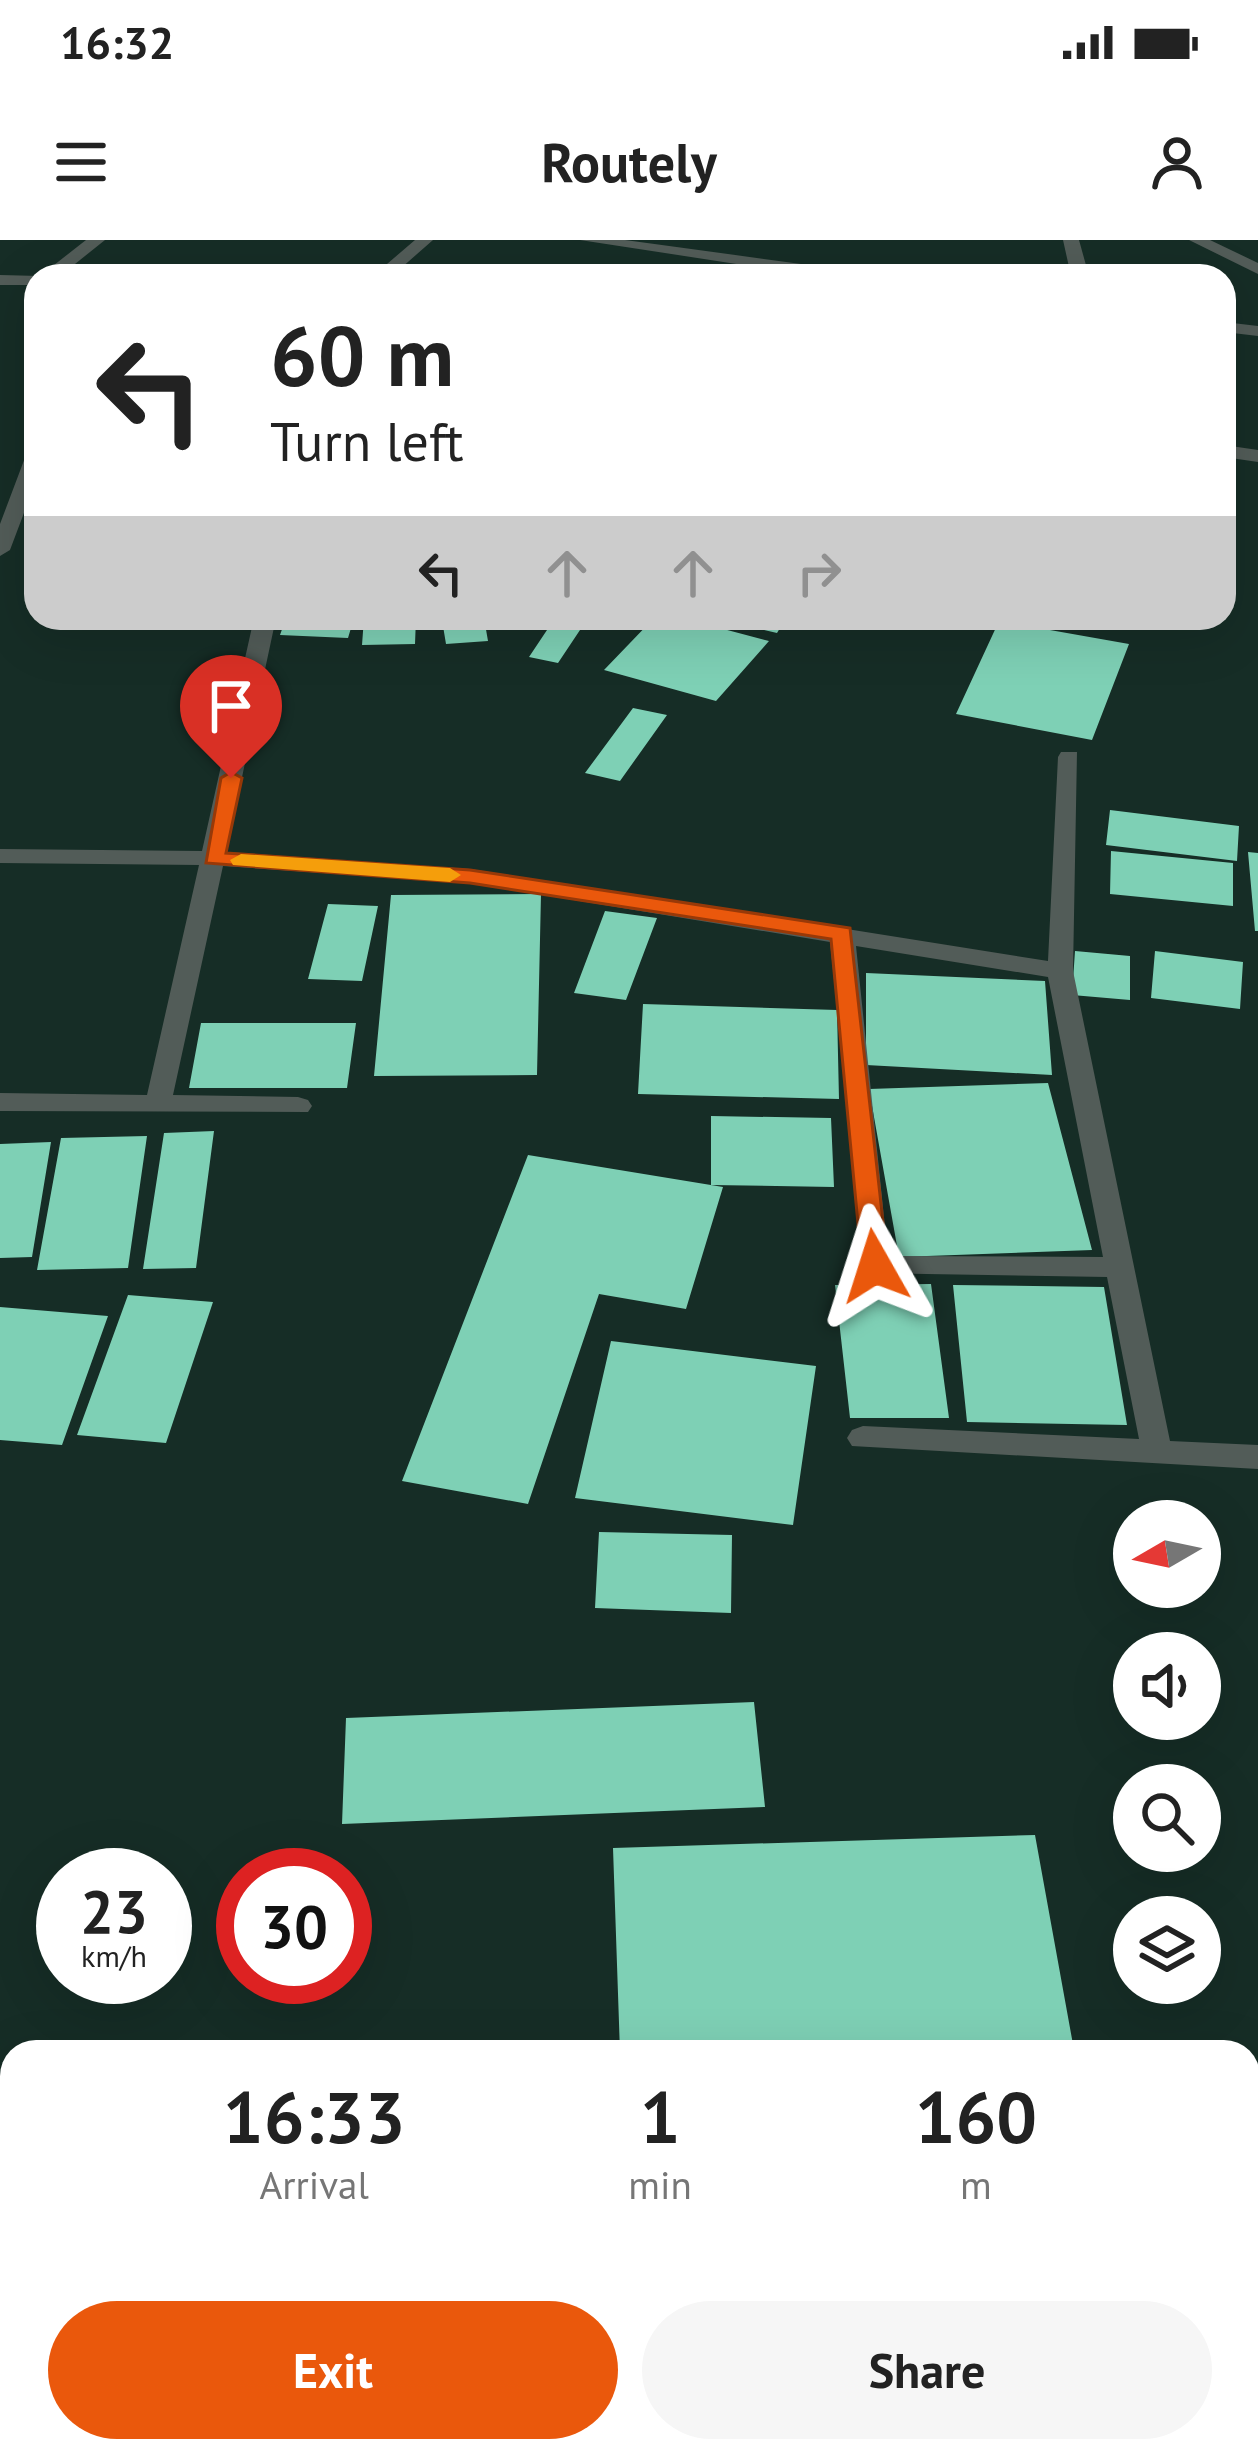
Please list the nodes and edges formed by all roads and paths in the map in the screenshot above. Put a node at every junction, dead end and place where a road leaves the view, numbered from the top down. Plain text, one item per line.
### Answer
1 (97, 240) edge
2 (425, 240) edge
3 (588, 240) edge
4 (1197, 240) edge
5 (65, 264) edge
6 (396, 264) edge
7 (765, 264) edge
8 (1258, 269) edge
9 (24, 490) edge
10 (0, 550) edge
11 (262, 630) edge
12 (1069, 757) dead end
13 (0, 856) edge
14 (214, 858) junction
15 (842, 933) junction
16 (1060, 971) junction
17 (0, 1102) edge
18 (158, 1104) junction
19 (298, 1106) dead end
20 (1119, 1267) junction
21 (863, 1438) dead end
22 (1157, 1452) junction
23 (1258, 1457) edge

1 - 5 street
2 - 6 street
3 - 7 street
4 - 8 street
9 - 10 street
11 - 14 street
12 - 16 street
13 - 14 street
14 - 15 street
14 - 18 street
15 - 16 street
15 - 20 street
16 - 20 street
17 - 18 street
18 - 19 street
20 - 22 street
21 - 22 street
22 - 23 street

